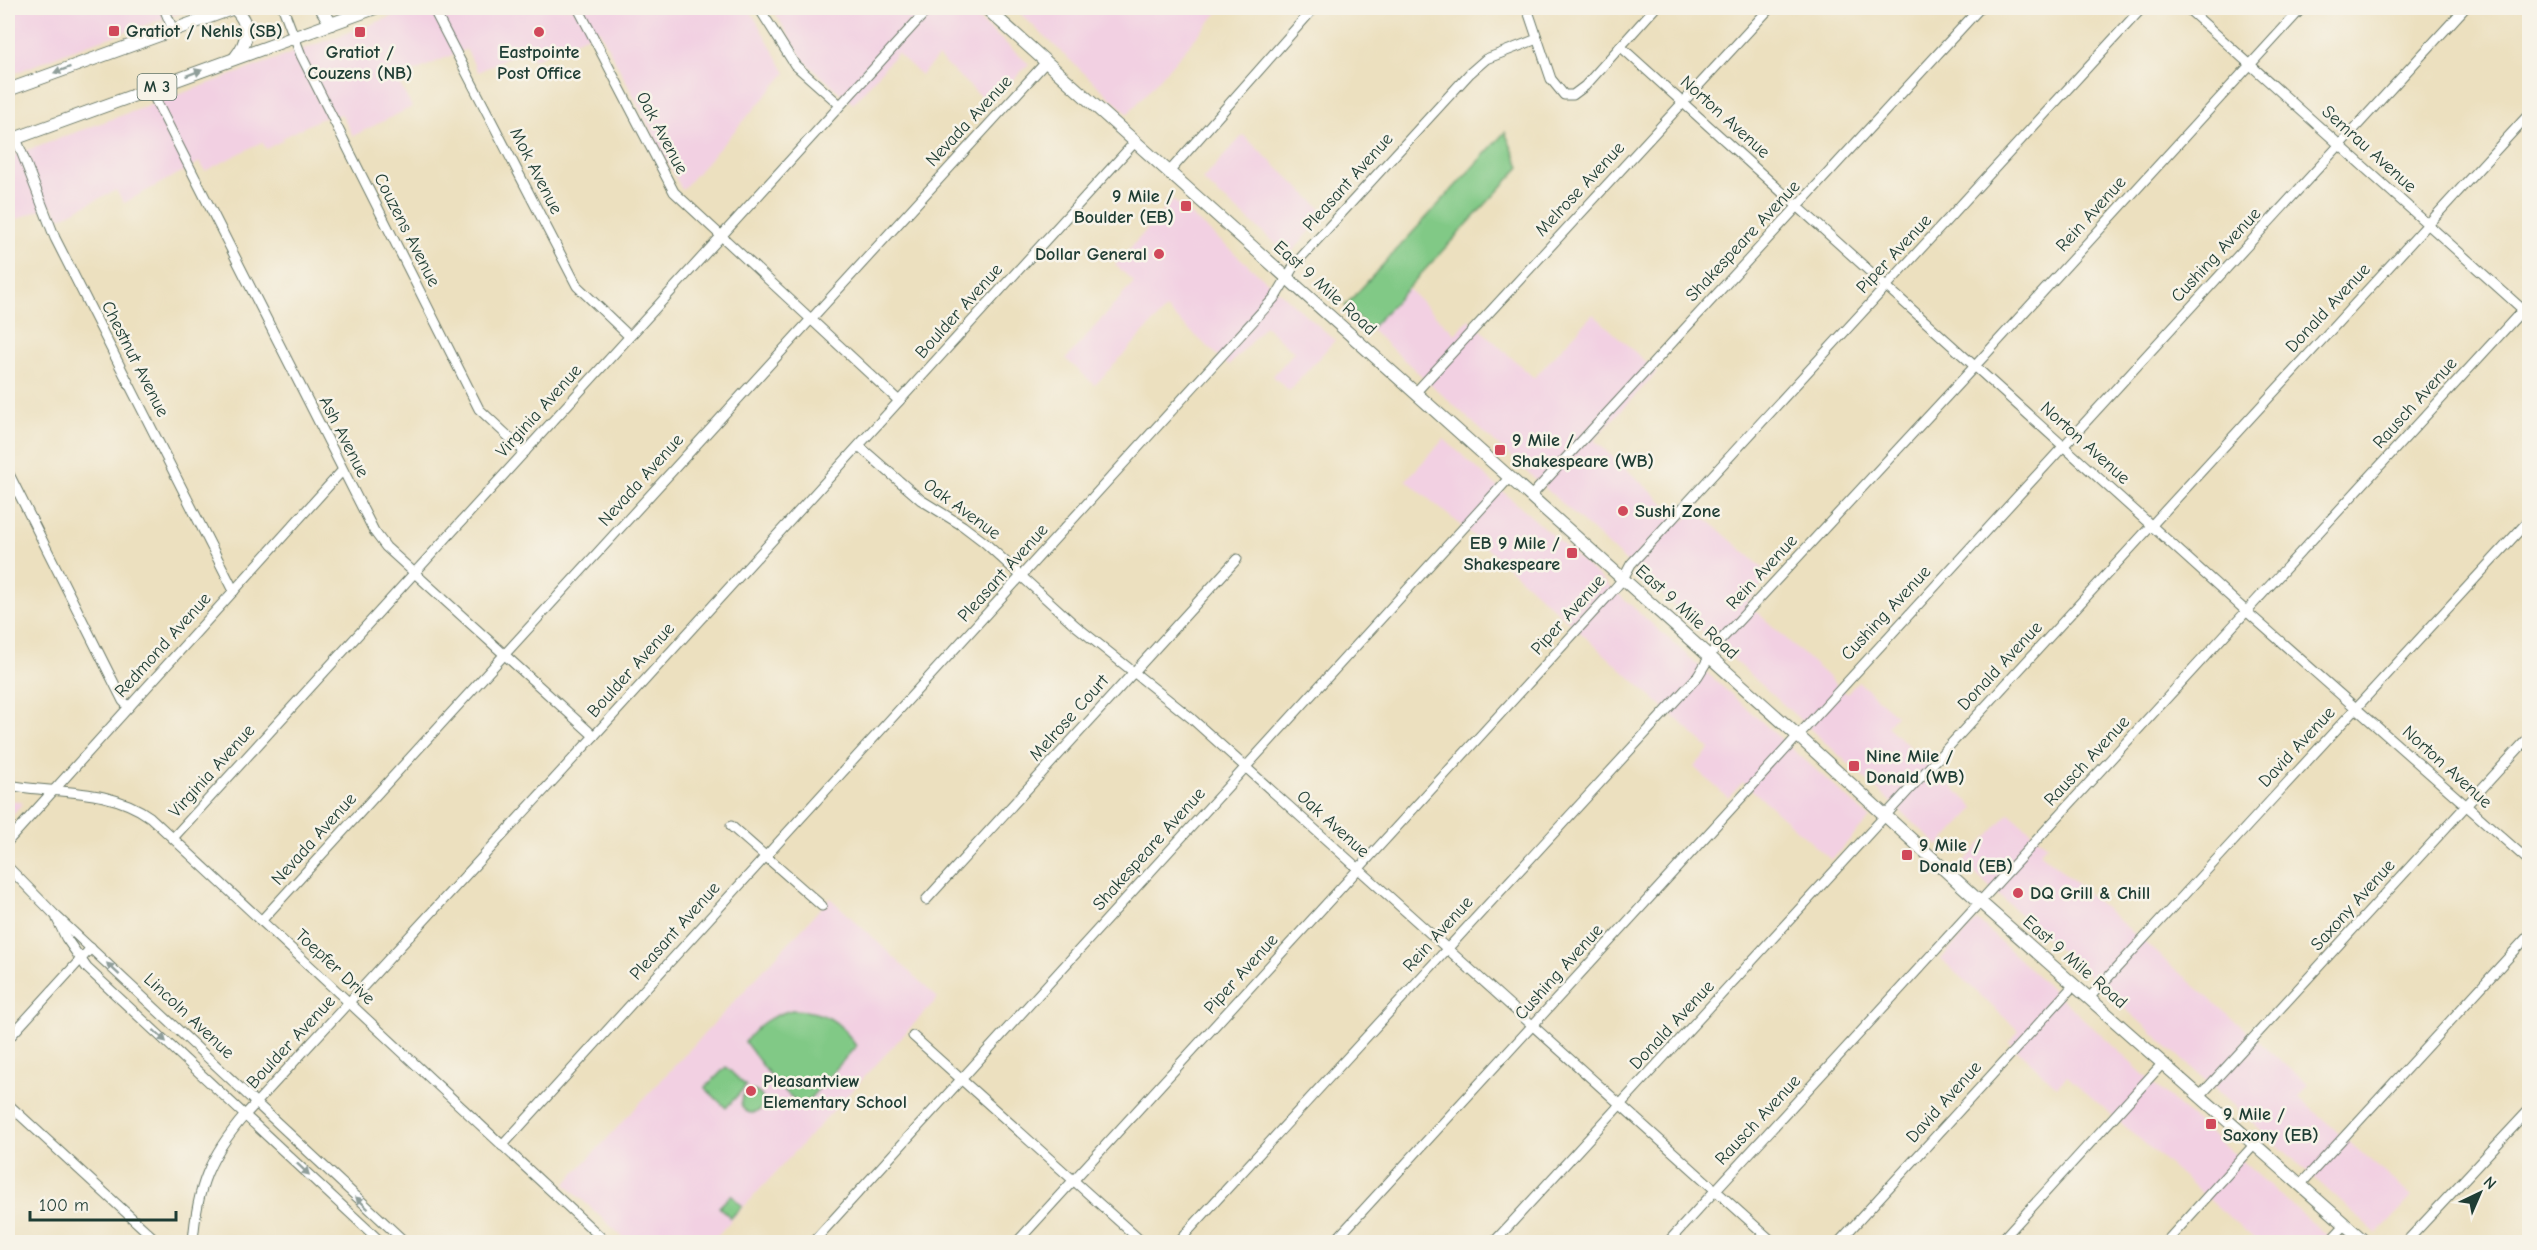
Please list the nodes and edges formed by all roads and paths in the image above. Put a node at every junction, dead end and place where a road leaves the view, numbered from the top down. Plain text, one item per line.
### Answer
1 (164, 8) edge
2 (234, 8) edge
3 (283, 8) edge
4 (321, 8) edge
5 (375, 8) edge
6 (433, 8) edge
7 (578, 8) edge
8 (759, 8) edge
9 (929, 8) edge
10 (986, 8) edge
11 (1314, 8) edge
12 (1527, 8) edge
13 (1655, 8) edge
14 (1770, 8) edge
15 (1980, 8) edge
16 (2142, 8) edge
17 (2187, 8) edge
18 (2302, 8) edge
19 (2465, 8) edge
20 (331, 24) junction
21 (173, 30) junction
22 (294, 37) junction
23 (1537, 39) junction
24 (1620, 46) junction
25 (235, 58) junction
26 (1046, 62) junction
27 (2250, 64) junction
28 (8, 90) edge
29 (150, 90) junction
30 (1683, 102) junction
31 (840, 105) junction
32 (2529, 113) edge
33 (12, 140) edge
34 (1135, 142) junction
35 (2340, 145) junction
36 (1168, 172) junction
37 (1798, 206) junction
38 (2428, 224) junction
39 (721, 236) junction
40 (1286, 277) junction
41 (1887, 286) junction
42 (2527, 309) edge
43 (810, 319) junction
44 (628, 336) junction
45 (1975, 366) junction
46 (1415, 393) junction
47 (900, 401) junction
48 (2063, 445) junction
49 (859, 446) junction
50 (525, 452) junction
51 (342, 471) junction
52 (8, 472) edge
53 (1509, 478) junction
54 (1531, 496) junction
55 (2529, 519) edge
56 (2151, 525) junction
57 (1237, 559) dead end
58 (416, 573) junction
59 (1021, 578) junction
60 (1623, 579) junction
61 (234, 591) junction
62 (2247, 611) junction
63 (506, 654) junction
64 (1709, 657) junction
65 (1133, 672) junction
66 (129, 707) junction
67 (2355, 708) junction
68 (1797, 735) junction
69 (594, 736) junction
70 (2529, 736) edge
71 (1246, 766) junction
72 (8, 785) edge
73 (57, 789) junction
74 (2465, 806) junction
75 (1885, 817) junction
76 (731, 826) dead end
77 (173, 838) junction
78 (8, 841) edge
79 (766, 856) junction
80 (2529, 862) edge
81 (8, 867) edge
82 (1359, 869) junction
83 (926, 900) dead end
84 (1980, 902) junction
85 (822, 906) dead end
86 (54, 914) junction
87 (261, 921) junction
88 (2529, 934) edge
89 (91, 948) junction
90 (1446, 949) junction
91 (81, 960) junction
92 (2074, 985) junction
93 (2089, 998) junction
94 (350, 1003) junction
95 (1532, 1026) junction
96 (914, 1036) dead end
97 (8, 1039) edge
98 (2163, 1063) junction
99 (962, 1079) junction
100 (2200, 1096) junction
101 (257, 1102) junction
102 (8, 1104) edge
103 (1620, 1105) junction
104 (2529, 1109) edge
105 (245, 1115) junction
106 (2254, 1145) junction
107 (502, 1146) junction
108 (1074, 1180) junction
109 (2300, 1185) junction
110 (1715, 1190) junction
111 (2345, 1225) junction
112 (158, 1242) edge
113 (193, 1242) edge
114 (381, 1242) edge
115 (405, 1242) edge
116 (606, 1242) edge
117 (813, 1242) edge
118 (1017, 1242) edge
119 (1142, 1242) edge
120 (1178, 1242) edge
121 (1334, 1242) edge
122 (1494, 1242) edge
123 (1668, 1242) edge
124 (1773, 1242) edge
125 (1839, 1242) edge
126 (2000, 1242) edge
127 (2166, 1242) edge
128 (2329, 1242) edge
129 (2365, 1242) edge
130 (2406, 1242) edge

1 - 21 street
2 - 21 main road
2 - 25 main road
3 - 22 street, Couzens Avenue
4 - 20 main road
5 - 20 main road, M 3
6 - 44 street, Mok Avenue
7 - 39 street, Oak Avenue
8 - 31 street
9 - 31 street, Virginia Avenue
10 - 26 main road, East 9 Mile Road
11 - 36 street
12 - 23 street
13 - 24 street
14 - 30 street, Melrose Avenue
15 - 37 street, Shakespeare Avenue
16 - 41 street, Piper Avenue
17 - 27 street, Semrau Avenue
18 - 27 street, Rein Avenue
19 - 35 street, Cushing Avenue
20 - 22 main road, M 3
21 -> 28 main road
22 - 25 main road, M 3
22 - 50 street, Couzens Avenue
23 - 24 street
23 - 40 street, Pleasant Avenue
24 - 30 street, Norton Avenue
29 -> 25 main road, M 3
26 - 34 main road, East 9 Mile Road
26 - 43 street, Nevada Avenue
27 - 35 street, Semrau Avenue
27 - 45 street, Rein Avenue
29 - 33 main road, M 3
29 - 51 street, Ash Avenue
30 - 37 street, Norton Avenue
30 - 46 street, Melrose Avenue
31 - 39 street, Virginia Avenue
32 - 38 street, Donald Avenue
33 - 61 street, Chestnut Avenue
34 - 36 main road, East 9 Mile Road
34 - 47 street, Boulder Avenue
35 - 38 street, Semrau Avenue
35 - 48 street, Cushing Avenue
36 - 40 main road, East 9 Mile Road
37 - 41 street, Norton Avenue
37 - 54 street, Shakespeare Avenue
38 - 42 street, Semrau Avenue
38 - 56 street, Donald Avenue
39 - 43 street, Oak Avenue
39 - 44 street, Virginia Avenue
40 - 46 main road, East 9 Mile Road
40 - 59 street, Pleasant Avenue
41 - 45 street, Norton Avenue
41 - 60 street, Piper Avenue
42 - 62 street, Rausch Avenue
43 - 47 street, Oak Avenue
43 - 63 street, Nevada Avenue
44 - 50 street, Virginia Avenue
45 - 48 street, Norton Avenue
45 - 64 street, Rein Avenue
46 - 53 main road, East 9 Mile Road
47 - 49 street, Boulder Avenue
48 - 56 street, Norton Avenue
48 - 68 street, Cushing Avenue
49 - 59 street, Oak Avenue
49 - 69 street, Boulder Avenue
50 - 58 street, Virginia Avenue
51 - 58 street, Ash Avenue
51 - 61 street, Redmond Avenue
52 - 66 street
53 - 54 main road, East 9 Mile Road
53 - 71 street, Shakespeare Avenue
54 - 60 main road, East 9 Mile Road
55 - 67 street, David Avenue
56 - 62 street, Norton Avenue
56 - 75 street, Donald Avenue
57 - 65 street, Melrose Court
58 - 63 street, Ash Avenue
58 - 77 street, Virginia Avenue
59 - 65 street, Oak Avenue
59 - 79 street, Pleasant Avenue
60 - 64 main road, East 9 Mile Road
60 - 82 street, Piper Avenue
61 - 66 street, Redmond Avenue
62 - 67 street, Norton Avenue
62 - 84 street, Rausch Avenue
63 - 69 street, Ash Avenue
63 - 87 street, Nevada Avenue
64 - 68 main road, East 9 Mile Road
64 - 90 street, Rein Avenue
65 - 71 street, Oak Avenue
65 - 83 street, Melrose Court
66 - 73 street, Redmond Avenue
67 - 74 street, Norton Avenue
67 - 93 street, David Avenue
68 - 75 main road, East 9 Mile Road
68 - 95 street, Cushing Avenue
69 - 94 street, Boulder Avenue
70 - 74 street, Saxony Avenue
71 - 82 street, Oak Avenue
71 - 99 street, Shakespeare Avenue
72 - 73 street, Toepfer Drive
73 - 77 street, Toepfer Drive
73 - 78 street, Redmond Avenue
74 - 80 street, Norton Avenue
74 - 100 street, Saxony Avenue
75 - 84 main road, East 9 Mile Road
75 - 103 street, Donald Avenue
76 - 79 street
77 - 87 street, Toepfer Drive
79 - 85 street
79 - 107 street, Pleasant Avenue
81 - 86 street, Lincoln Avenue
82 - 90 street, Oak Avenue
82 - 108 street, Piper Avenue
84 - 92 main road, East 9 Mile Road
84 - 110 street, Rausch Avenue
86 - 89 street, Lincoln Avenue
86 - 91 street, Lincoln Avenue
87 - 94 street, Toepfer Drive
88 - 109 street
89 - 91 street
101 -> 89 street, Lincoln Avenue
90 - 95 street, Oak Avenue
90 - 120 street, Rein Avenue
91 - 97 street
91 -> 105 street, Lincoln Avenue
92 - 93 main road, East 9 Mile Road
92 - 125 street, David Avenue
93 - 98 main road, East 9 Mile Road
94 - 101 street, Boulder Avenue
94 - 107 street, Toepfer Drive
95 - 103 street, Oak Avenue
95 - 121 street, Cushing Avenue
96 - 99 street
98 - 100 main road, East 9 Mile Road
98 - 126 street
99 - 108 street
99 - 117 street, Shakespeare Avenue
100 - 106 main road, East 9 Mile Road
101 - 105 street, Boulder Avenue
115 -> 101 street, Lincoln Avenue
102 - 112 street
103 - 110 street, Oak Avenue
103 - 122 street, Donald Avenue
104 - 130 street
105 - 113 street, Boulder Avenue
105 -> 114 street, Lincoln Avenue
106 - 109 main road, East 9 Mile Road
106 - 127 street
107 - 116 street, Toepfer Drive
108 - 118 street, Piper Avenue
108 - 119 street
109 - 111 main road, East 9 Mile Road
110 - 123 street, Rausch Avenue
110 - 124 street, Oak Avenue
111 - 128 street
111 - 129 main road, East 9 Mile Road

